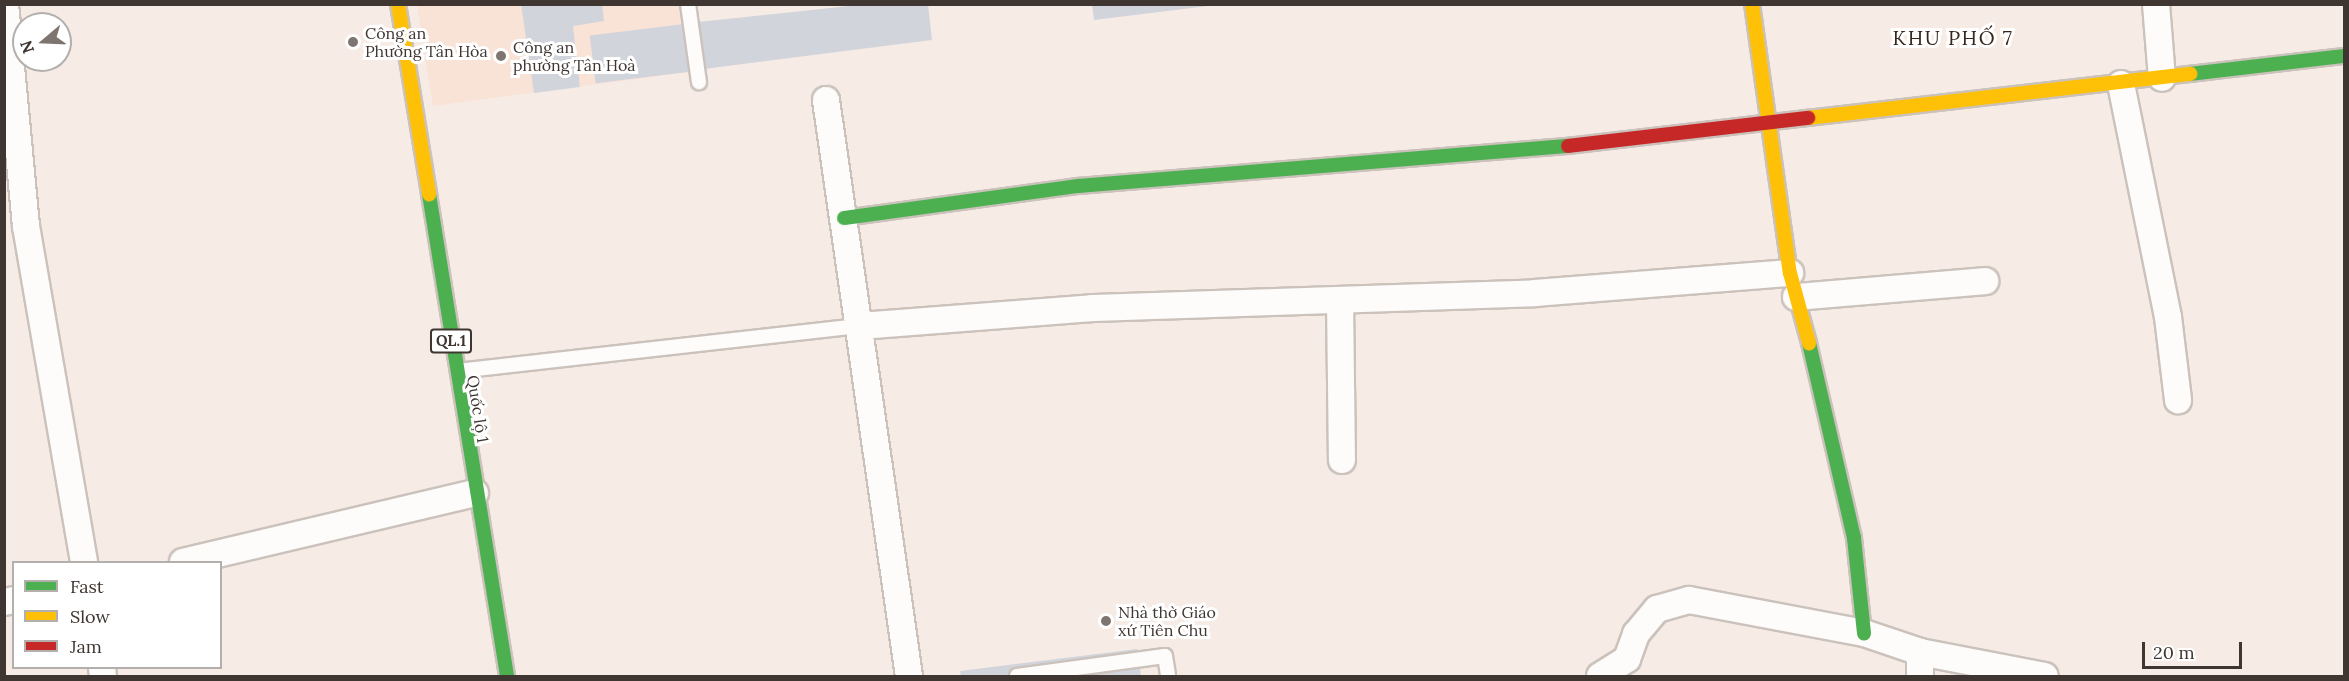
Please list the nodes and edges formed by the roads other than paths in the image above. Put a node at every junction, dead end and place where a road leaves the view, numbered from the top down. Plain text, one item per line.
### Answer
1 (5, 4) edge
2 (398, 4) edge
3 (688, 4) edge
4 (1752, 4) edge
5 (2156, 4) edge
6 (2344, 56) edge
7 (2162, 78) junction
8 (699, 82) dead end
9 (2121, 84) junction
10 (826, 100) dead end
11 (1768, 121) junction
12 (844, 218) junction
13 (1985, 280) dead end
14 (1793, 285) junction
15 (1340, 300) junction
16 (861, 326) junction
17 (456, 372) junction
18 (2178, 400) dead end
19 (1342, 460) dead end
20 (475, 493) junction
21 (84, 561) edge
22 (187, 561) edge
23 (1864, 633) junction
24 (1920, 664) edge
25 (507, 676) edge
26 (909, 676) edge
27 (1017, 676) edge
28 (1168, 676) edge
29 (1600, 676) edge
30 (2045, 676) edge

1 - 21 street
2 - 17 main road, Quốc lộ 1 / QL.1
3 - 8 lane
4 - 11 main road
5 - 7 street
6 - 7 main road
7 - 9 main road
9 - 11 main road
9 - 18 street
10 - 12 street
11 - 12 main road
11 - 14 main road
12 - 16 street
13 - 14 street
14 - 15 street
14 - 23 main road
15 - 16 street
15 - 19 street
16 - 17 lane
16 - 26 street
17 - 20 main road, Quốc lộ 1 / QL.1
20 - 22 street
20 - 25 main road, Quốc lộ 1 / QL.1
23 - 24 street
23 - 29 street
24 - 30 street
27 - 28 lane

